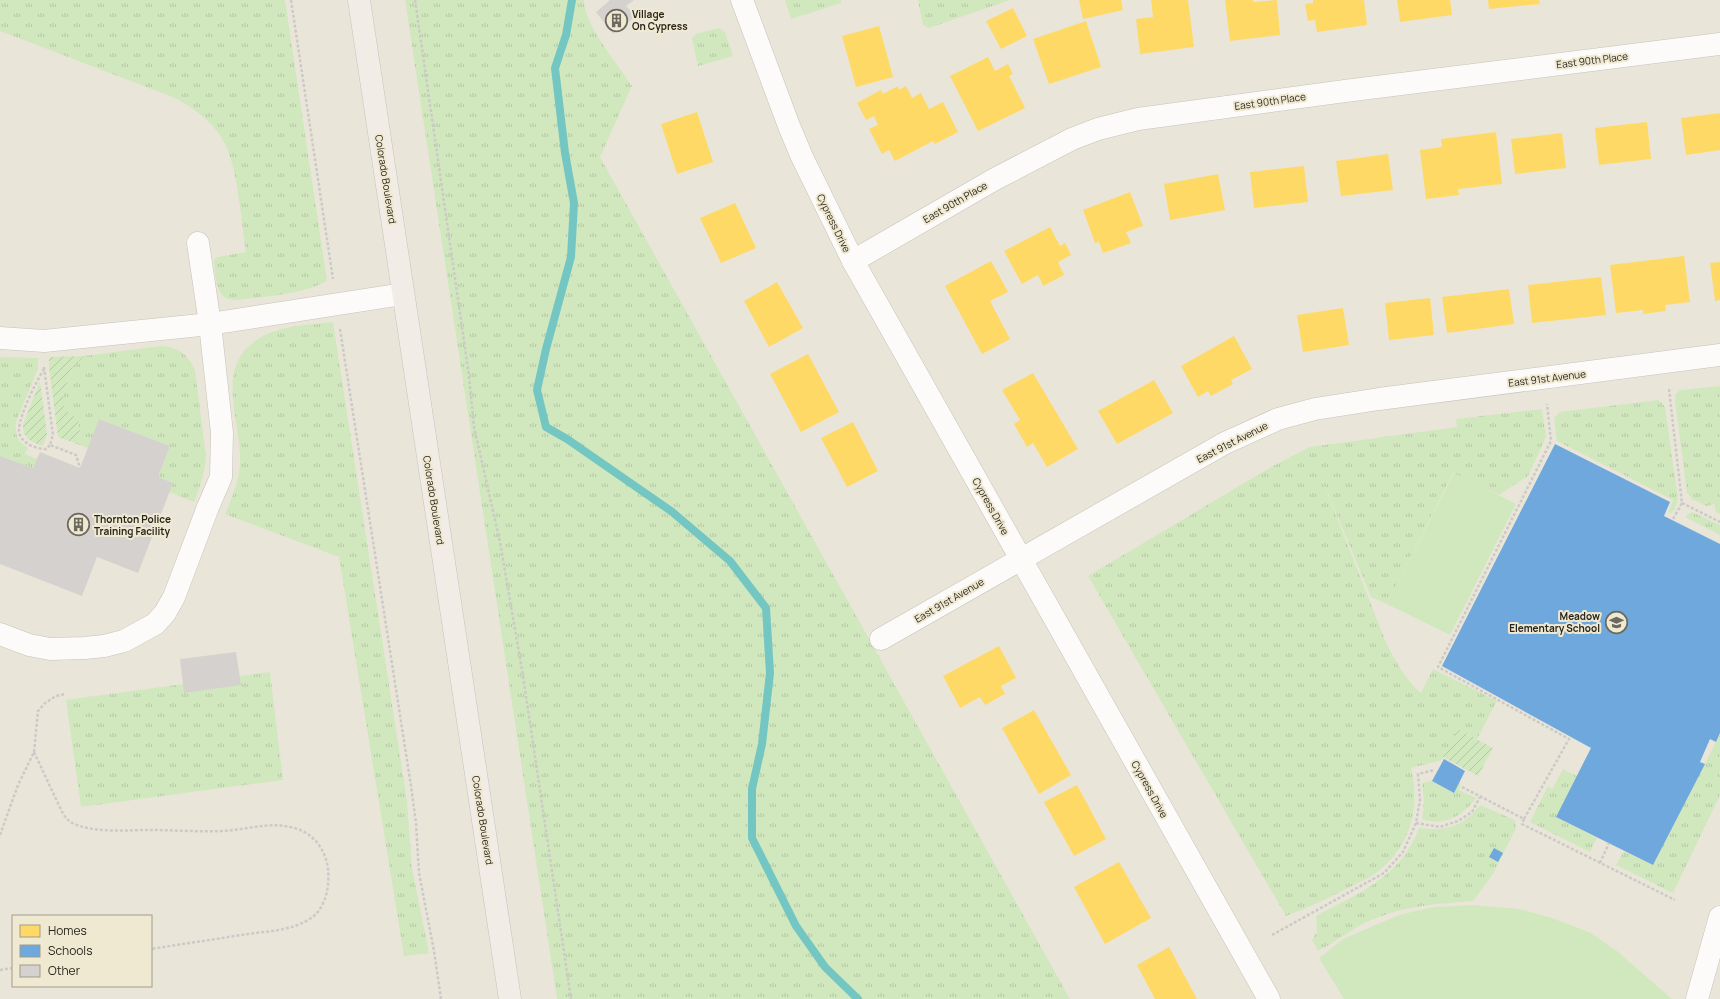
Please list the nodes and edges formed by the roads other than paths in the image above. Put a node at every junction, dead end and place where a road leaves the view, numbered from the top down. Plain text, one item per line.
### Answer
1 (359, 0) edge
2 (742, 0) edge
3 (1720, 44) edge
4 (198, 243) dead end
5 (853, 261) junction
6 (403, 294) junction
7 (210, 324) junction
8 (0, 338) edge
9 (1720, 355) edge
10 (1021, 558) junction
11 (0, 634) edge
12 (881, 639) dead end
13 (1720, 917) edge
14 (510, 999) edge
15 (1269, 999) edge
16 (1697, 999) edge

1 - 6 main road, Colorado Boulevard
2 - 5 street, Cypress Drive
3 - 5 street, East 90th Place
4 - 7 street
5 - 10 street, Cypress Drive
6 - 7 street
6 - 14 main road, Colorado Boulevard
7 - 8 street
7 - 11 street
9 - 10 street, East 91st Avenue
10 - 12 street, East 91st Avenue
10 - 15 street, Cypress Drive
13 - 16 street

